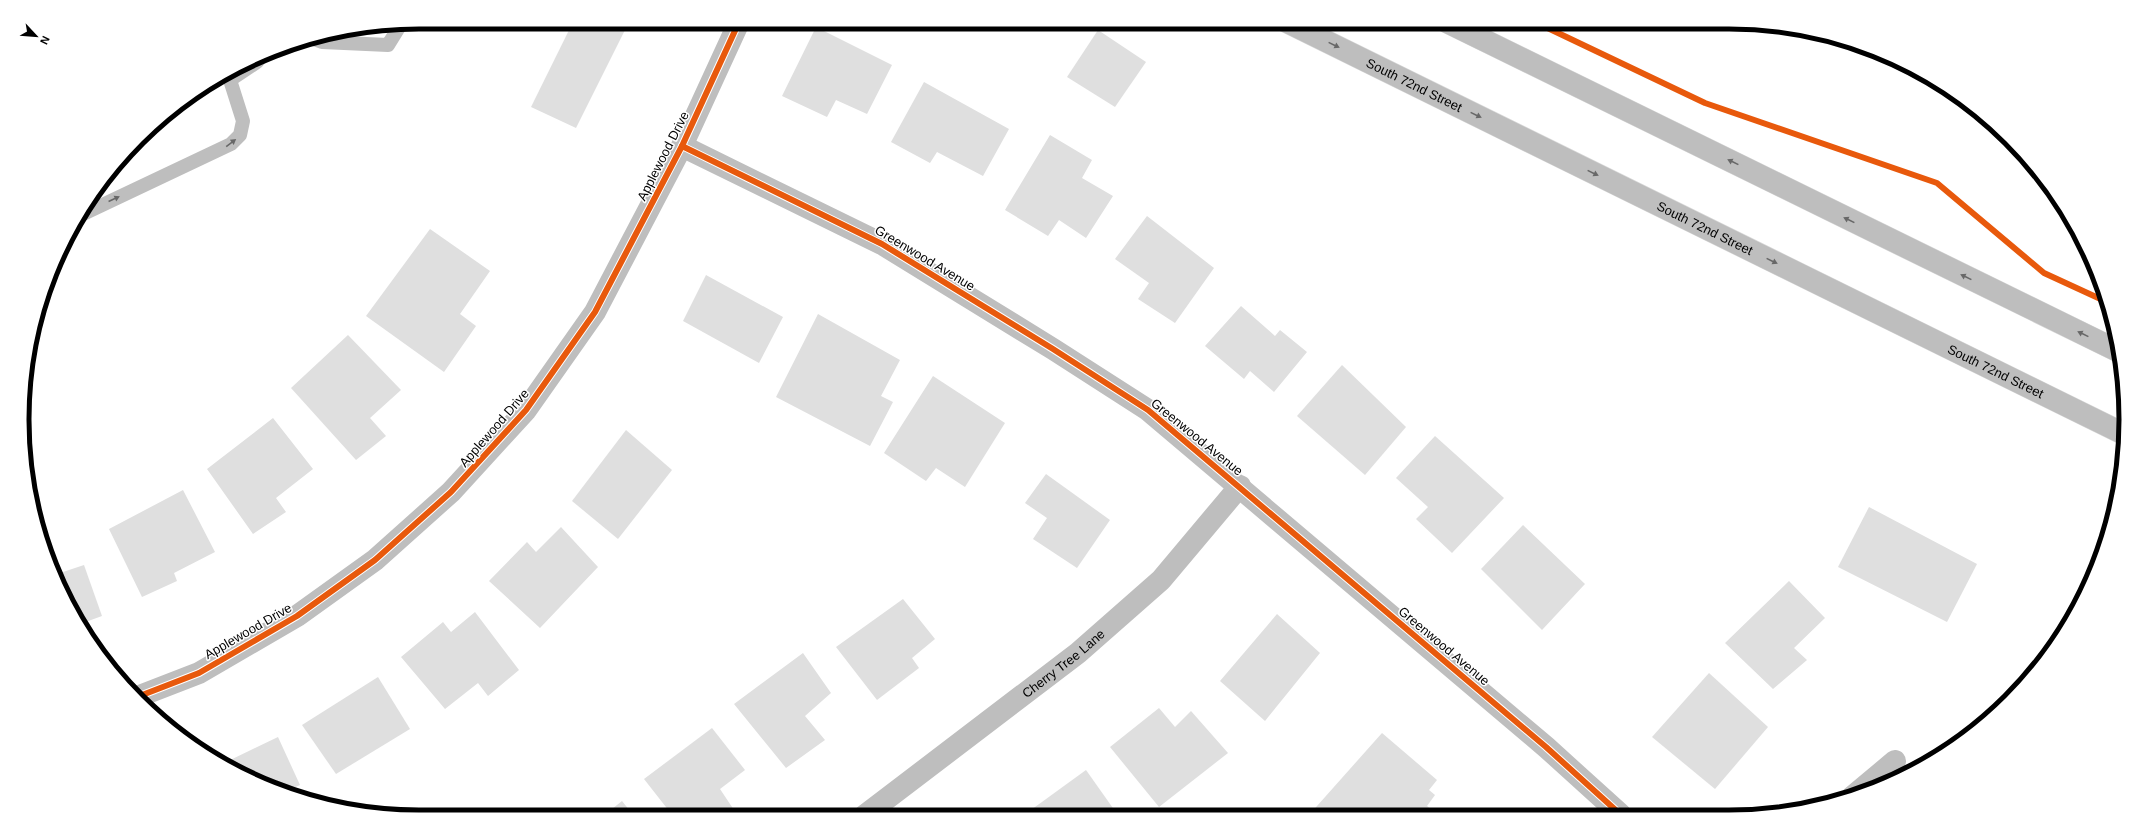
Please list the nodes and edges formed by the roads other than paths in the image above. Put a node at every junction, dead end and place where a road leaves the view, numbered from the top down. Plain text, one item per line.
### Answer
1 (736, 29) edge
2 (1301, 29) edge
3 (1461, 29) edge
4 (397, 30) edge
5 (321, 41) edge
6 (228, 79) edge
7 (682, 146) junction
8 (90, 211) edge
9 (2112, 348) edge
10 (2119, 431) edge
11 (1240, 486) junction
12 (142, 695) edge
13 (1895, 761) dead end
14 (1868, 784) edge
15 (872, 810) edge
16 (1616, 810) edge

1 - 7 street, Applewood Drive
2 -> 10 street, South 72nd Street
9 -> 3 street
4 - 5 lane
8 -> 6 lane
7 - 11 street, Greenwood Avenue
7 - 12 street, Applewood Drive
11 - 15 street, Cherry Tree Lane
11 - 16 street, Greenwood Avenue
13 - 14 street

